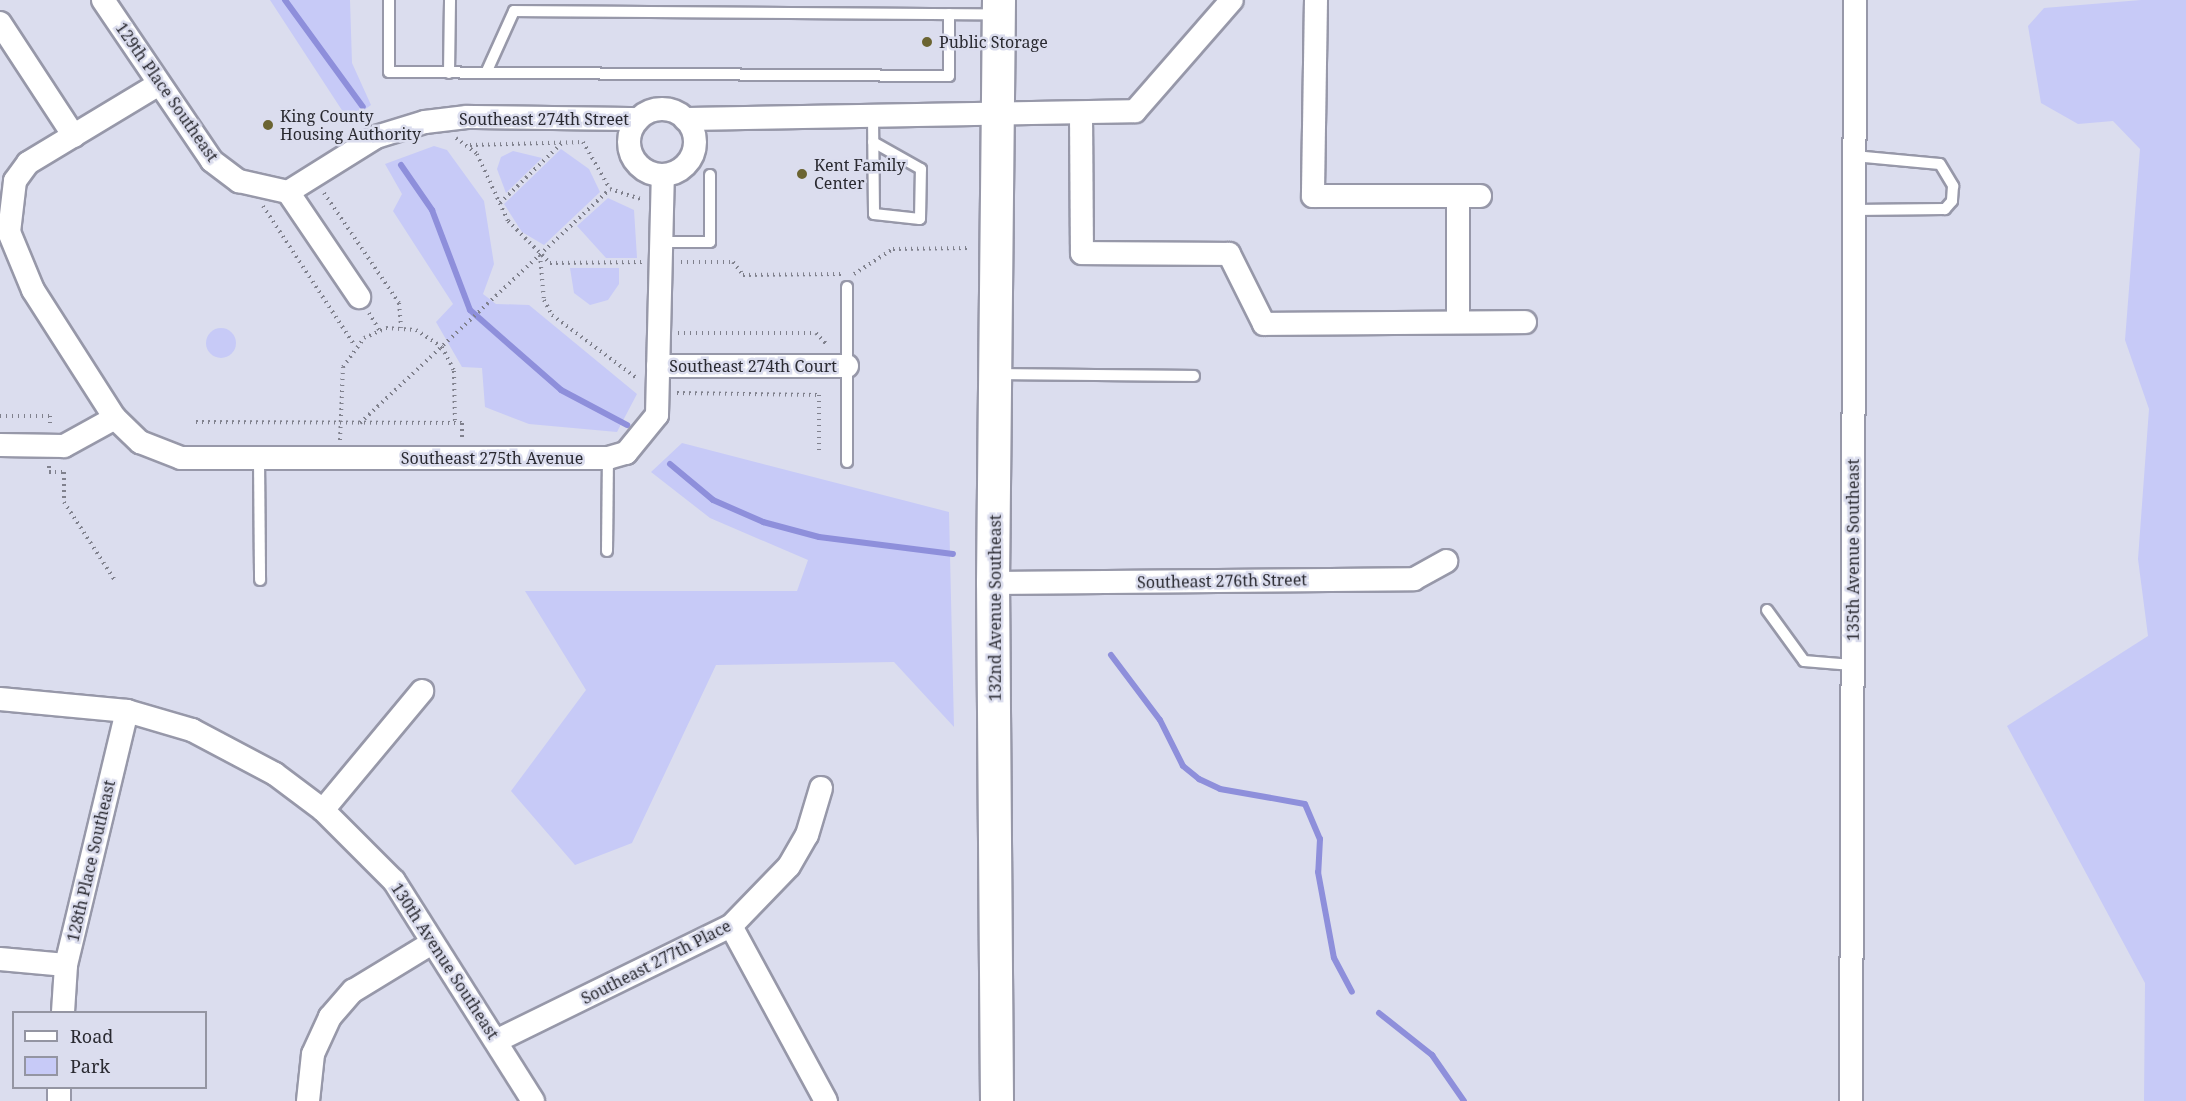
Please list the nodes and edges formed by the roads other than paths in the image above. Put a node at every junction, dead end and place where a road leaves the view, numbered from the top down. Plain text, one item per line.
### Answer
1 (104, 0) edge
2 (389, 0) edge
3 (450, 0) edge
4 (1232, 0) edge
5 (1316, 0) edge
6 (1849, 2) edge
7 (999, 7) edge
8 (949, 14) junction
9 (0, 23) edge
10 (449, 73) junction
11 (486, 73) junction
12 (159, 84) junction
13 (1081, 114) junction
14 (1001, 116) junction
15 (873, 117) junction
16 (638, 119) junction
17 (685, 119) junction
18 (74, 136) junction
19 (873, 142) junction
20 (1854, 156) junction
21 (663, 176) junction
22 (710, 176) dead end
23 (288, 192) junction
24 (1854, 210) junction
25 (4, 232) edge
26 (661, 242) junction
27 (847, 287) dead end
28 (359, 297) dead end
29 (1458, 321) junction
30 (1525, 322) dead end
31 (658, 366) junction
32 (847, 366) junction
33 (997, 374) junction
34 (1194, 376) dead end
35 (114, 418) junction
36 (0, 445) edge
37 (608, 458) junction
38 (259, 459) junction
39 (847, 462) dead end
40 (607, 551) dead end
41 (1446, 561) dead end
42 (260, 580) dead end
43 (993, 583) junction
44 (1767, 609) dead end
45 (1852, 665) junction
46 (422, 691) dead end
47 (0, 699) edge
48 (127, 711) junction
49 (821, 788) dead end
50 (323, 810) junction
51 (731, 926) junction
52 (432, 943) junction
53 (0, 959) edge
54 (66, 965) junction
55 (63, 1011) edge
56 (496, 1041) junction
57 (308, 1101) edge
58 (533, 1101) edge
59 (826, 1101) edge
60 (997, 1101) edge
61 (1851, 1101) edge

1 - 12 street, 129th Place Southeast
2 - 10 lane
3 - 10 lane
4 - 13 street
5 - 29 street
6 - 20 street, 135th Avenue Southeast
7 - 8 lane
7 - 14 main road, 132nd Avenue Southeast
8 - 11 lane
8 - 11 lane
9 - 18 street
10 - 11 lane
12 - 18 street
12 - 23 street, 129th Place Southeast
13 - 14 street
13 - 29 street
14 - 15 street, Southeast 274th Street
14 - 33 main road, 132nd Avenue Southeast
15 - 17 street, Southeast 274th Street
15 - 19 lane
16 - 17 street, Southeast 274th Street
16 - 21 street, Southeast 274th Street
16 - 23 street, Southeast 274th Street
17 - 21 street
18 - 25 street
19 - 19 lane
20 - 24 street, 135th Avenue Southeast
20 - 24 lane
21 - 26 street, Southeast 275th Avenue
22 - 26 lane
23 - 28 street
24 - 45 street, 135th Avenue Southeast
25 - 35 street, Southeast 275th Avenue
26 - 31 street, Southeast 275th Avenue
27 - 32 lane
29 - 30 street
31 - 32 street, Southeast 274th Court
31 - 37 street, Southeast 275th Avenue
32 - 39 lane
33 - 34 lane
33 - 43 main road, 132nd Avenue Southeast
35 - 36 street
35 - 38 street, Southeast 275th Avenue
37 - 38 street, Southeast 275th Avenue
37 - 40 lane
38 - 42 lane
41 - 43 street, Southeast 276th Street
43 - 60 main road, 132nd Avenue Southeast
44 - 45 lane
45 - 61 street, 135th Avenue Southeast
46 - 50 street
47 - 48 street, 130th Avenue Southeast
48 - 50 street, 130th Avenue Southeast
48 - 54 street, 128th Place Southeast
49 - 51 street, Southeast 277th Place
50 - 52 street, 130th Avenue Southeast
51 - 56 street, Southeast 277th Place
51 - 59 street
52 - 56 street, 130th Avenue Southeast
52 - 57 street
53 - 54 street
54 - 55 street, 128th Place Southeast
56 - 58 street, 130th Avenue Southeast

